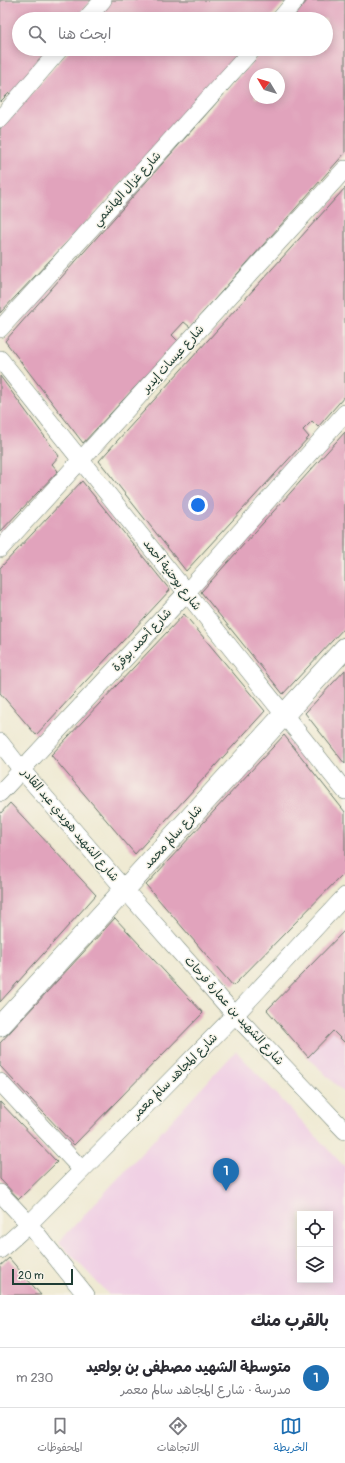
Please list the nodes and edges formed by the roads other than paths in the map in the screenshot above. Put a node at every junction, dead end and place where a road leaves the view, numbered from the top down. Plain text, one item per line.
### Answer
1 (103, 0) edge
2 (296, 0) edge
3 (92, 12) edge
4 (286, 12) edge
5 (54, 56) edge
6 (247, 56) edge
7 (0, 119) edge
8 (345, 169) edge
9 (0, 329) edge
10 (0, 358) edge
11 (345, 413) edge
12 (81, 461) junction
13 (0, 549) edge
14 (186, 593) junction
15 (345, 648) edge
16 (284, 714) junction
17 (0, 742) edge
18 (21, 769) junction
19 (345, 791) edge
20 (0, 793) edge
21 (125, 890) junction
22 (345, 896) edge
23 (235, 1014) junction
24 (0, 1026) edge
25 (0, 1082) edge
26 (345, 1131) edge
27 (82, 1170) junction
28 (0, 1193) edge
29 (29, 1224) junction
30 (0, 1250) edge
31 (86, 1295) edge

1 - 3 street
2 - 4 street
5 - 7 street
6 - 9 street, شارع غزال الهاشمي
8 - 12 street, شارع عيسات إيدير
10 - 12 street, شارع بوحنية أحمد
11 - 14 street, شارع أحمد بوقرة
12 - 13 street, شارع عيسات إيدير
12 - 14 street, شارع بوحنية أحمد
14 - 16 street, شارع بوحنية أحمد
14 - 18 street, شارع أحمد بوقرة
15 - 16 street, شارع سالم محمد
16 - 19 street, شارع بوحنية أحمد
16 - 21 street, شارع سالم محمد
17 - 18 street, شارع الشهيد هويدي عبد القادر
18 - 20 street, شارع أحمد بوقرة
18 - 21 street, شارع الشهيد هويدي عبد القادر
21 - 23 street, شارع الشهيد بن عمارة فرحات
21 - 24 street, شارع سالم محمد
22 - 23 street, شارع المجاهد سالم معمر
23 - 26 street, شارع الشهيد بن عمارة فرحات
23 - 27 street, شارع المجاهد سالم معمر
25 - 27 street
27 - 29 street, شارع المجاهد سالم معمر
28 - 29 street
29 - 30 street, شارع المجاهد سالم معمر
29 - 31 street

